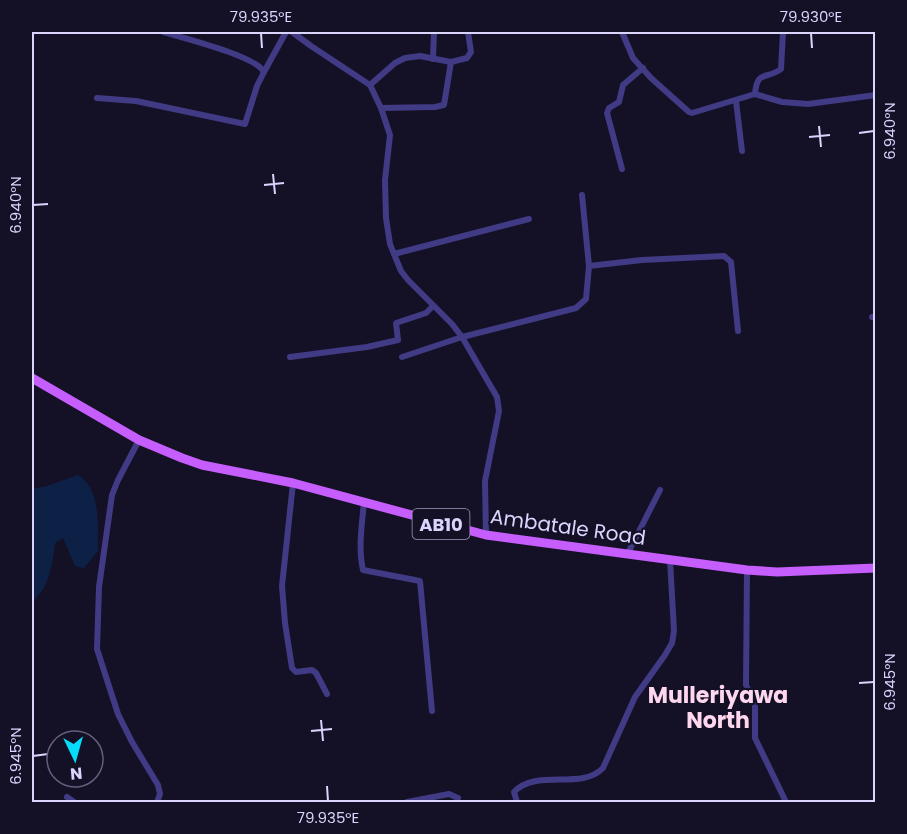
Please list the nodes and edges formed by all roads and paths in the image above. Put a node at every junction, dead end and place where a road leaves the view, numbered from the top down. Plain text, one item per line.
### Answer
1 (163, 32) edge
2 (286, 32) edge
3 (292, 32) edge
4 (434, 32) edge
5 (468, 32) edge
6 (622, 32) edge
7 (783, 32) edge
8 (433, 59) junction
9 (451, 62) junction
10 (643, 68) junction
11 (264, 72) junction
12 (370, 85) junction
13 (755, 94) junction
14 (876, 95) edge
15 (97, 98) dead end
16 (736, 101) junction
17 (381, 108) junction
18 (742, 151) dead end
19 (622, 169) dead end
20 (582, 195) dead end
21 (529, 219) dead end
22 (394, 254) junction
23 (589, 266) junction
24 (433, 306) junction
25 (738, 331) dead end
26 (462, 337) junction
27 (290, 357) dead end
28 (402, 357) dead end
29 (32, 378) edge
30 (139, 440) junction
31 (293, 483) junction
32 (660, 490) dead end
33 (364, 502) junction
34 (486, 535) junction
35 (628, 553) junction
36 (670, 560) junction
37 (876, 568) edge
38 (747, 570) junction
39 (327, 694) dead end
40 (432, 711) dead end
41 (67, 796) dead end
42 (458, 798) dead end
43 (74, 802) edge
44 (157, 802) edge
45 (407, 802) edge
46 (516, 802) edge
47 (786, 802) edge

1 - 11 street
2 - 11 street
3 - 12 street
4 - 8 street
5 - 9 street
6 - 10 street
7 - 13 street
8 - 9 street
8 - 12 street
9 - 17 street
10 - 16 street
10 - 19 street
11 - 15 street
12 - 17 street
13 - 14 street
13 - 16 street
16 - 18 street
17 - 22 street
20 - 23 street
21 - 22 street
22 - 24 street
23 - 25 street
23 - 26 street
24 - 26 street
24 - 27 street
26 - 28 street
26 - 34 street
29 - 30 main road, Ambatale Road / AB10
30 - 31 main road, Ambatale Road / AB10
30 - 44 street
31 - 33 main road, Ambatale Road / AB10
31 - 39 street
32 - 35 street
33 - 34 main road, Ambatale Road / AB10
33 - 40 street
34 - 35 main road, Ambatale Road / AB10
35 - 36 main road, Ambatale Road / AB10
36 - 38 main road, Ambatale Road / AB10
36 - 46 street
37 - 38 main road, Ambatale Road / AB10
38 - 47 street
41 - 43 street
42 - 45 street

